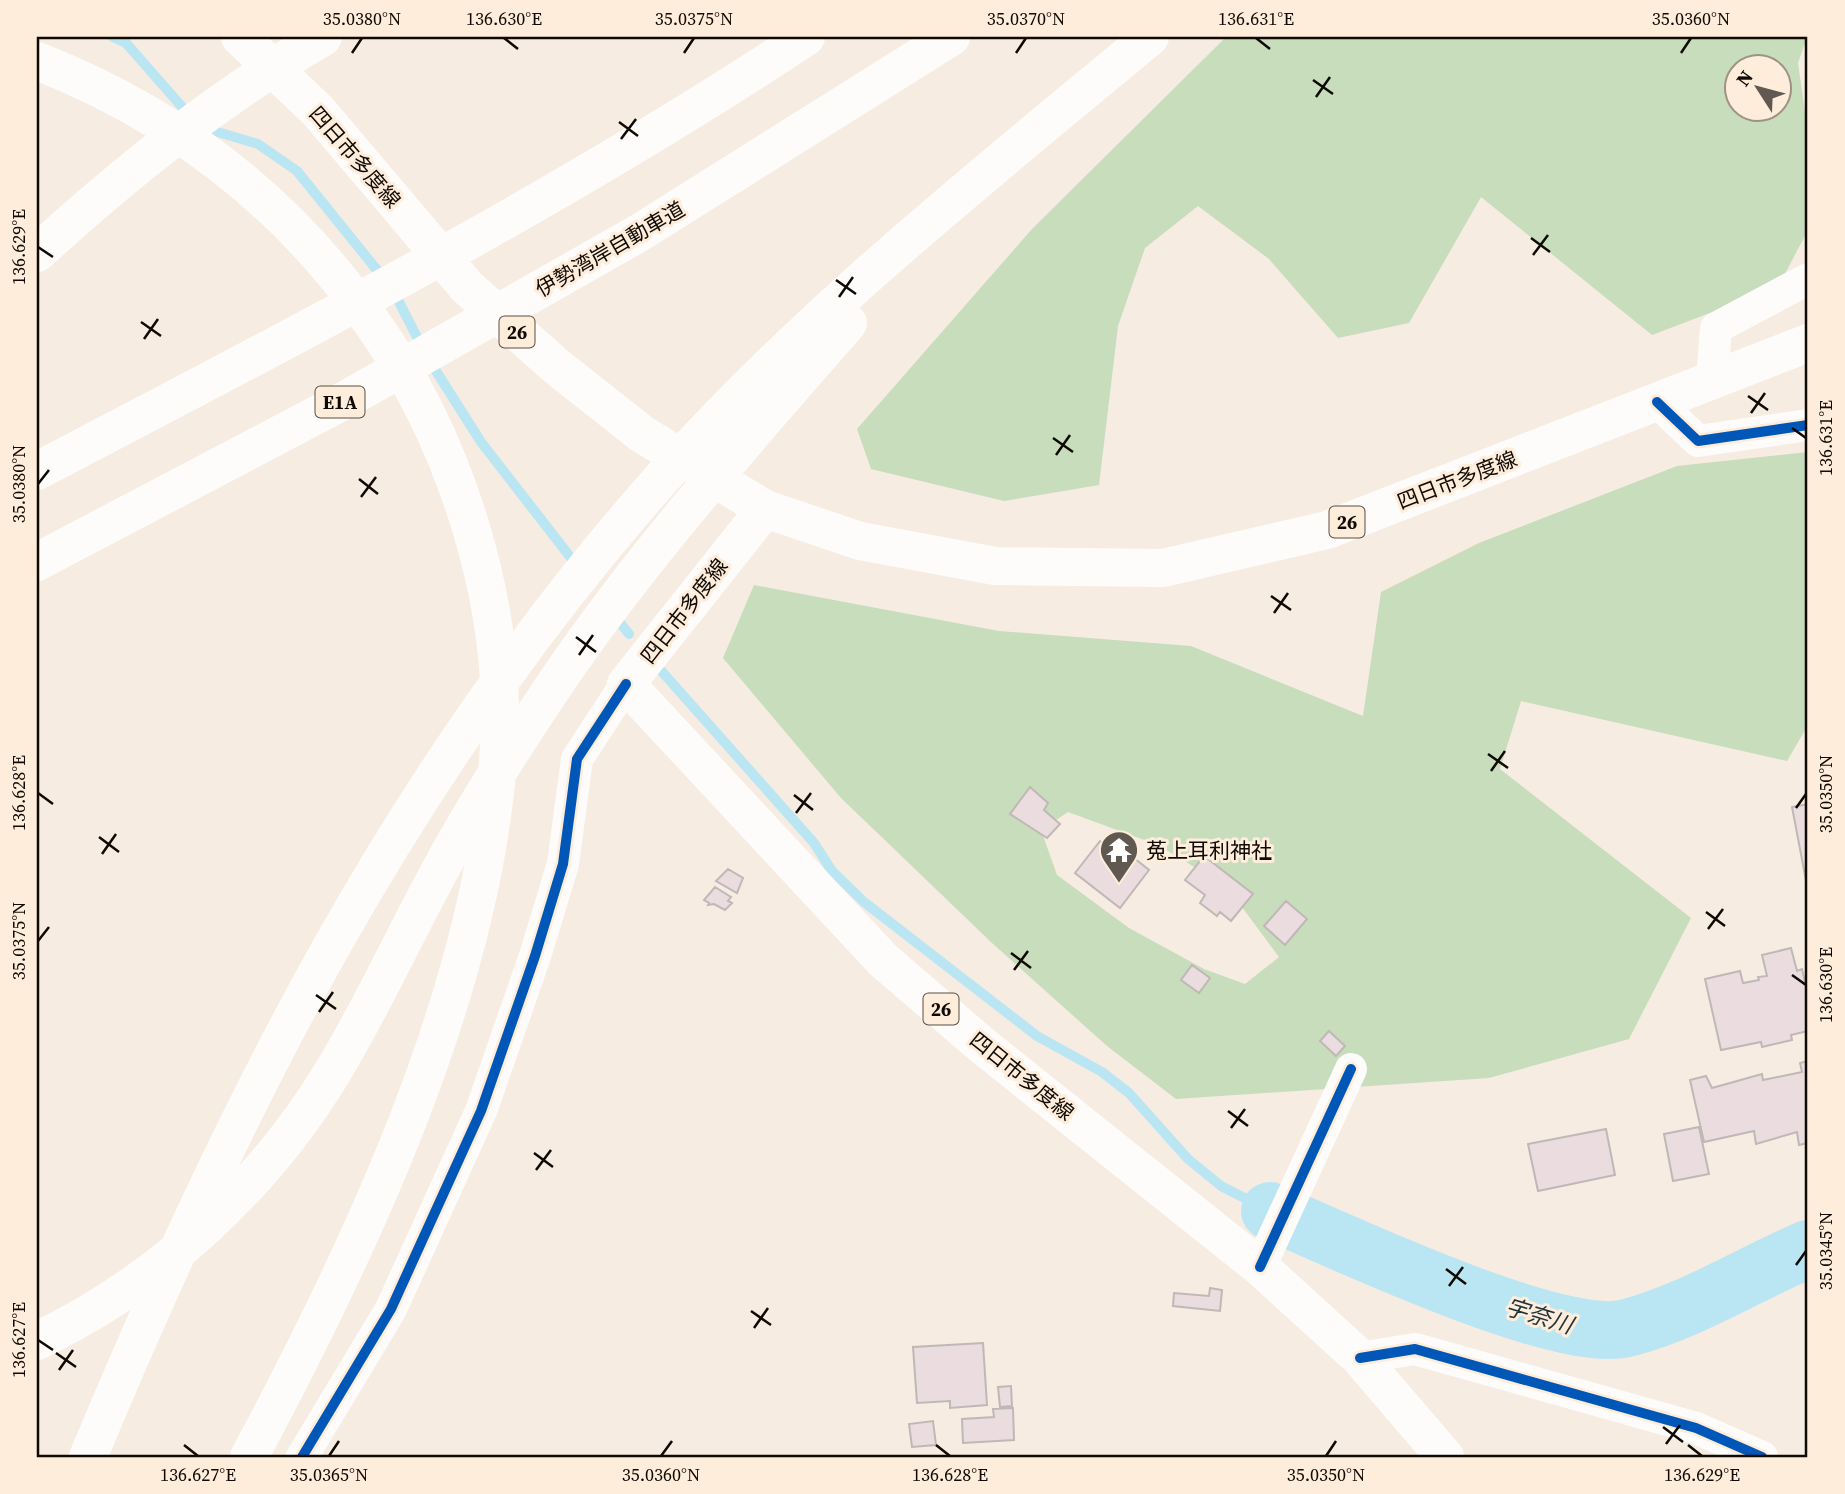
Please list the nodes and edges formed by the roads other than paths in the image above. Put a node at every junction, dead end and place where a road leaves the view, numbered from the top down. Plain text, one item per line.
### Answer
1 (240, 37) edge
2 (806, 37) edge
3 (951, 37) edge
4 (1150, 37) edge
5 (316, 40) edge
6 (37, 61) edge
7 (37, 253) edge
8 (1808, 279) edge
9 (841, 314) junction
10 (1808, 343) edge
11 (1712, 380) junction
12 (1657, 402) junction
13 (1808, 425) edge
14 (37, 471) edge
15 (765, 509) junction
16 (37, 562) edge
17 (626, 684) junction
18 (1351, 1069) dead end
19 (1266, 1254) junction
20 (37, 1341) edge
21 (1360, 1357) junction
22 (88, 1457) edge
23 (249, 1457) edge
24 (302, 1457) edge
25 (1445, 1457) edge
26 (1762, 1457) edge

1 - 15 main road, 四日市多度線 / 26
2 - 14 main road
3 - 16 main road, 伊勢湾岸自動車道 / E1A
4 - 9 main road
5 - 7 main road
6 - 23 main road
8 - 11 street
9 - 20 main road
9 - 22 main road
10 - 11 main road, 四日市多度線 / 26
11 - 12 main road, 四日市多度線 / 26
12 - 13 street
12 - 15 main road, 四日市多度線 / 26
15 - 17 main road, 四日市多度線
17 - 19 main road, 四日市多度線 / 26
17 - 24 street
18 - 19 street
19 - 21 main road, 四日市多度線 / 26
21 - 25 main road, 四日市多度線 / 26
21 - 26 street

